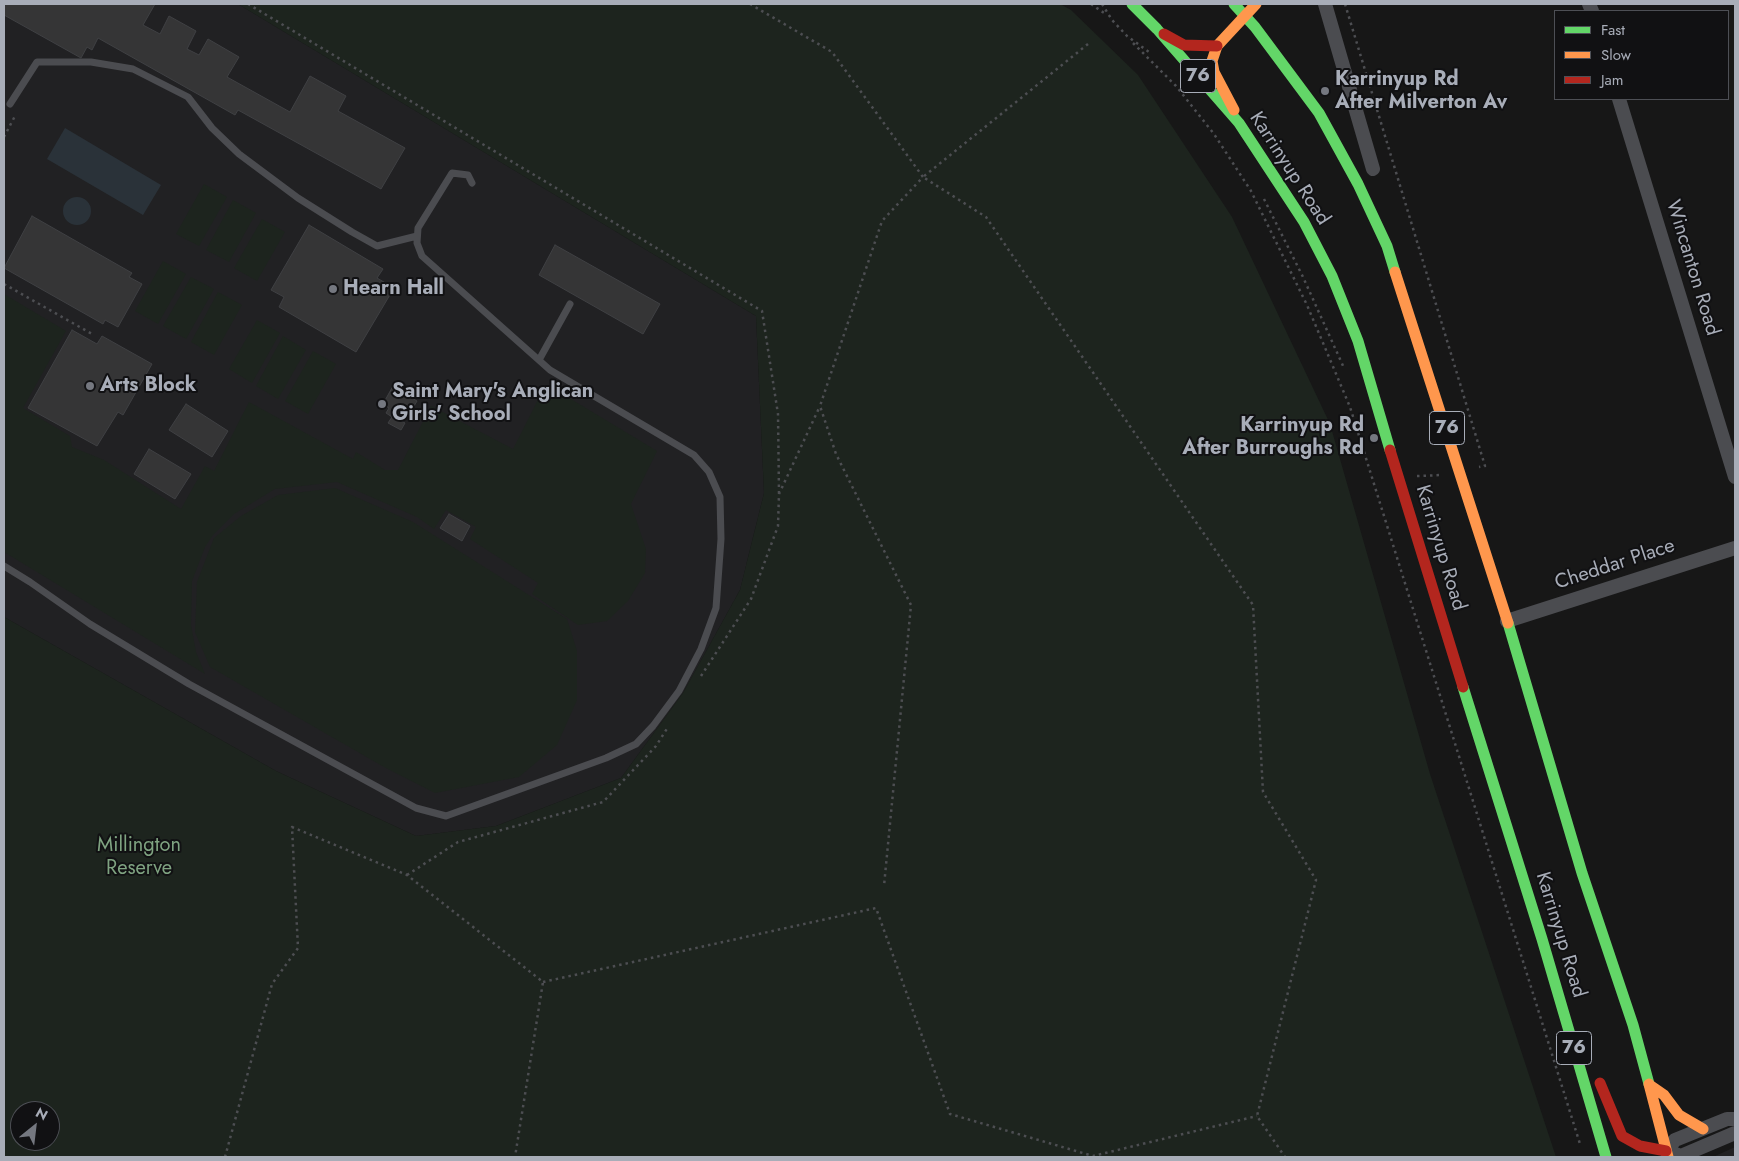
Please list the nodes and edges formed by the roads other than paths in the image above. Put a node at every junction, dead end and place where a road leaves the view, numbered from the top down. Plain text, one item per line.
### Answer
1 (1132, 4) edge
2 (1234, 4) edge
3 (1256, 4) edge
4 (1325, 4) edge
5 (1244, 14) junction
6 (1157, 29) junction
7 (1217, 46) junction
8 (1619, 100) edge
9 (10, 104) dead end
10 (1239, 123) junction
11 (1373, 169) dead end
12 (472, 183) dead end
13 (417, 236) junction
14 (570, 304) dead end
15 (540, 360) junction
16 (1735, 477) edge
17 (1735, 548) edge
18 (4, 566) edge
19 (1507, 621) junction
20 (1542, 939) junction
21 (1580, 1026) dead end
22 (1596, 1069) dead end
23 (1649, 1084) junction
24 (1735, 1119) edge
25 (1703, 1129) junction
26 (1735, 1133) edge
27 (1663, 1155) edge
28 (1606, 1157) edge

1 - 6 main road, Karrinyup Road / 76
2 - 5 main road, Karrinyup Road / 76
3 - 5 main road
4 - 11 street
5 - 7 main road
5 - 19 main road, Karrinyup Road / 76
6 - 7 main road
6 - 10 main road, Karrinyup Road / 76
7 - 10 main road
8 - 16 street, Wincanton Road
9 - 13 lane
10 - 20 main road, Karrinyup Road / 76
12 - 13 lane
13 - 15 lane
14 - 15 lane
15 - 18 lane
17 - 19 street, Cheddar Place
19 - 23 main road, Karrinyup Road / 76
20 - 21 main road
20 - 28 main road, Karrinyup Road / 76
22 - 27 main road
23 - 25 main road
23 - 27 main road, Karrinyup Road / 76
24 - 25 street
25 - 27 street
26 - 27 street

